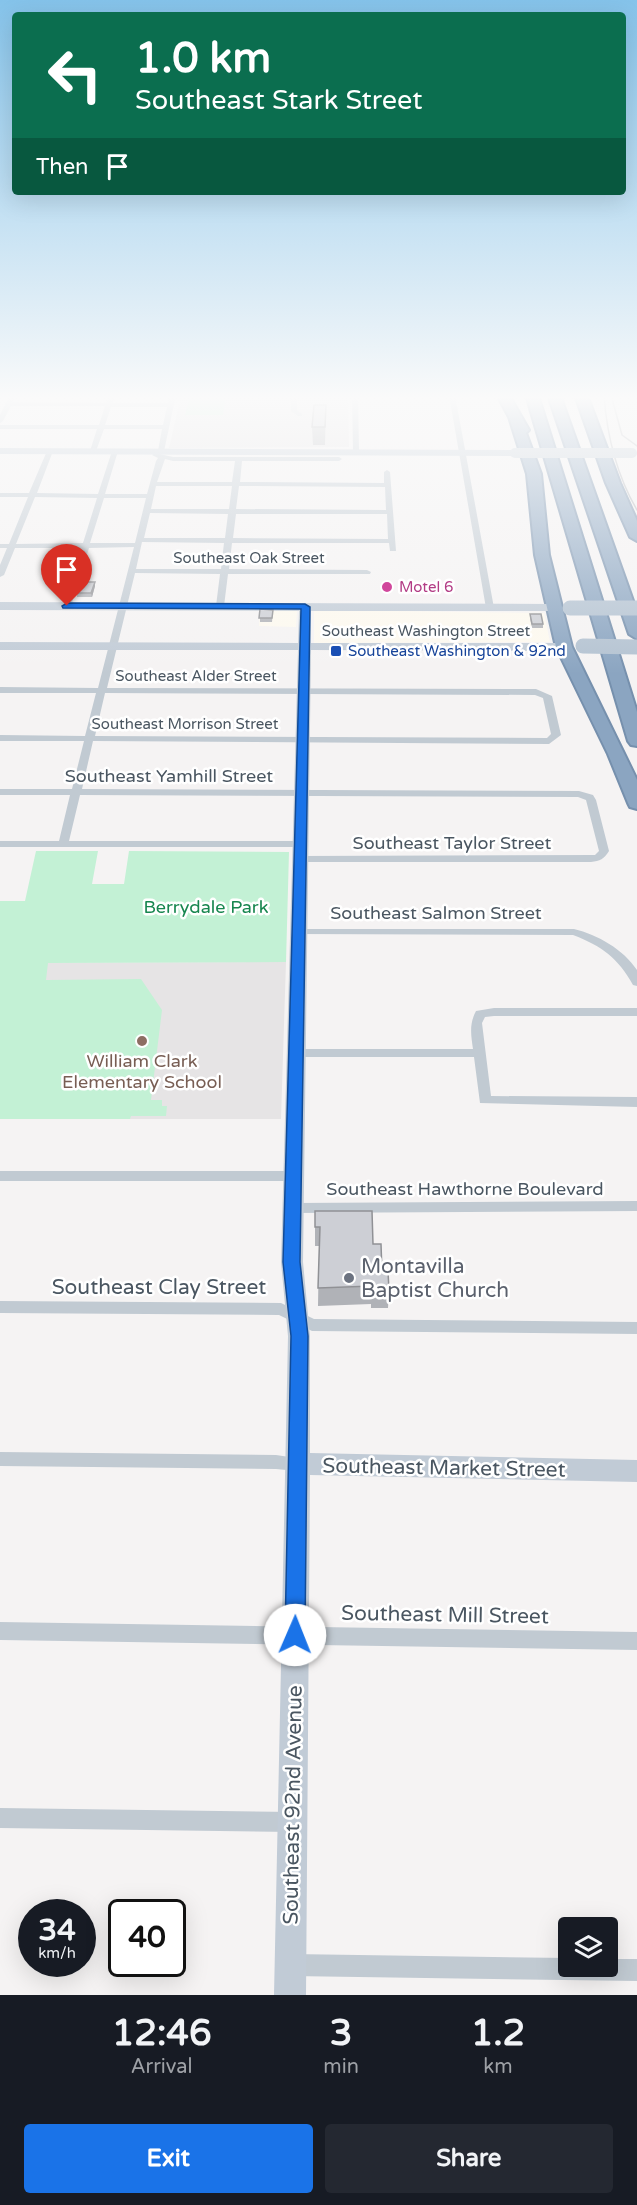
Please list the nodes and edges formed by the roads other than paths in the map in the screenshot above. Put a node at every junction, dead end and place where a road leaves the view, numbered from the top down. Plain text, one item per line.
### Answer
1 (34, 488) edge
2 (103, 488) edge
3 (152, 488) edge
4 (235, 488) edge
5 (388, 488) edge
6 (468, 488) edge
7 (535, 488) edge
8 (550, 488) edge
9 (560, 488) edge
10 (588, 488) edge
11 (612, 488) edge
12 (614, 488) edge
13 (0, 495) edge
14 (31, 495) junction
15 (100, 496) junction
16 (150, 496) junction
17 (567, 510) junction
18 (147, 511) junction
19 (232, 511) junction
20 (390, 512) junction
21 (637, 537) edge
22 (229, 541) junction
23 (138, 543) junction
24 (0, 546) edge
25 (11, 546) junction
26 (85, 546) junction
27 (131, 572) junction
28 (225, 572) junction
29 (367, 572) dead end
30 (0, 575) edge
31 (622, 591) junction
32 (0, 606) edge
33 (67, 606) junction
34 (123, 606) junction
35 (220, 606) junction
36 (305, 607) junction
37 (490, 608) junction
38 (562, 608) junction
39 (637, 608) edge
40 (637, 634) edge
41 (0, 646) edge
42 (112, 646) junction
43 (574, 646) junction
44 (637, 647) edge
45 (304, 648) junction
46 (0, 690) edge
47 (102, 690) junction
48 (303, 691) junction
49 (0, 738) edge
50 (89, 738) junction
51 (303, 740) junction
52 (549, 741) joint
53 (637, 741) edge
54 (0, 792) edge
55 (77, 792) junction
56 (302, 794) junction
57 (637, 803) edge
58 (0, 844) edge
59 (63, 844) junction
60 (301, 851) junction
61 (602, 856) joint
62 (299, 932) junction
63 (637, 982) edge
64 (637, 1012) edge
65 (297, 1053) junction
66 (478, 1053) junction
67 (637, 1102) edge
68 (0, 1176) edge
69 (294, 1176) junction
70 (637, 1206) edge
71 (293, 1208) junction
72 (0, 1307) edge
73 (298, 1317) junction
74 (637, 1328) edge
75 (0, 1459) edge
76 (297, 1464) junction
77 (637, 1471) edge
78 (0, 1631) edge
79 (295, 1635) junction
80 (637, 1641) edge
81 (0, 1818) edge
82 (292, 1822) junction
83 (290, 1965) junction
84 (637, 1970) edge
85 (290, 1995) edge

1 - 14 street
2 - 15 street
3 - 16 street
4 - 19 street
5 - 20 street
6 - 37 street
7 - 38 highway
8 - 17 highway
9 - 17 highway
10 - 31 highway
11 - 31 highway
12 - 21 highway
13 - 14 street
14 - 15 street
14 - 25 street
15 - 16 street
15 - 26 street
16 - 18 street
17 - 53 highway
18 - 19 street
18 - 23 street
19 - 20 street
19 - 22 street
20 - 22 street
22 - 23 street
22 - 28 street
23 - 26 street
23 - 27 street
24 - 25 street
25 - 26 street
25 - 30 street
26 - 33 street
27 - 28 street, Southeast Oak Street
27 - 34 street
28 - 29 street, Southeast Oak Street
28 - 35 street
31 - 40 highway
32 - 33 street
33 - 34 street
34 - 35 street
34 - 42 street
35 - 36 street
36 - 37 street
36 - 45 street, Southeast 92nd Avenue
37 - 38 street
38 - 39 main road, bridge
38 - 43 highway
41 - 42 street, Southeast Washington Street
42 - 45 street, Southeast Washington Street
42 - 47 street
43 - 44 main road, Southeast Washington Street, bridge
43 - 45 street, Southeast Washington Street
43 - 57 highway
45 - 48 street, Southeast 92nd Avenue
46 - 47 street, Southeast Alder Street
47 - 48 street, Southeast Alder Street
47 - 50 street
48 - 51 street, Southeast 92nd Avenue
48 - 52 street, Southeast Alder Street
49 - 50 street, Southeast Morrison Street
50 - 51 street, Southeast Morrison Street
50 - 55 street
51 - 52 street, Southeast Morrison Street
51 - 56 street, Southeast 92nd Avenue
54 - 55 street, Southeast Yamhill Street
55 - 56 street, Southeast Yamhill Street
55 - 59 street
56 - 60 street, Southeast 92nd Avenue
56 - 61 street, Southeast Yamhill Street
58 - 59 street, Southeast Taylor Street
59 - 60 street, Southeast Taylor Street
60 - 61 street, Southeast Taylor Street
60 - 62 street, Southeast 92nd Avenue
62 - 63 street, Southeast Salmon Street
62 - 65 street, Southeast 92nd Avenue
64 - 66 street
65 - 66 street
65 - 69 street, Southeast 92nd Avenue
66 - 67 street
68 - 69 street
69 - 71 street, Southeast 92nd Avenue
70 - 71 street, Southeast Hawthorne Boulevard
71 - 73 street, Southeast 92nd Avenue
72 - 73 street, Southeast Clay Street
73 - 74 street, Southeast Clay Street
73 - 76 street, Southeast 92nd Avenue
75 - 76 street, Southeast Market Street
76 - 77 street, Southeast Market Street
76 - 79 street, Southeast 92nd Avenue
78 - 79 street, Southeast Mill Street
79 - 80 street, Southeast Mill Street
79 - 82 street, Southeast 92nd Avenue
81 - 82 street
82 - 83 street, Southeast 92nd Avenue
83 - 84 street
83 - 85 street, Southeast 92nd Avenue

